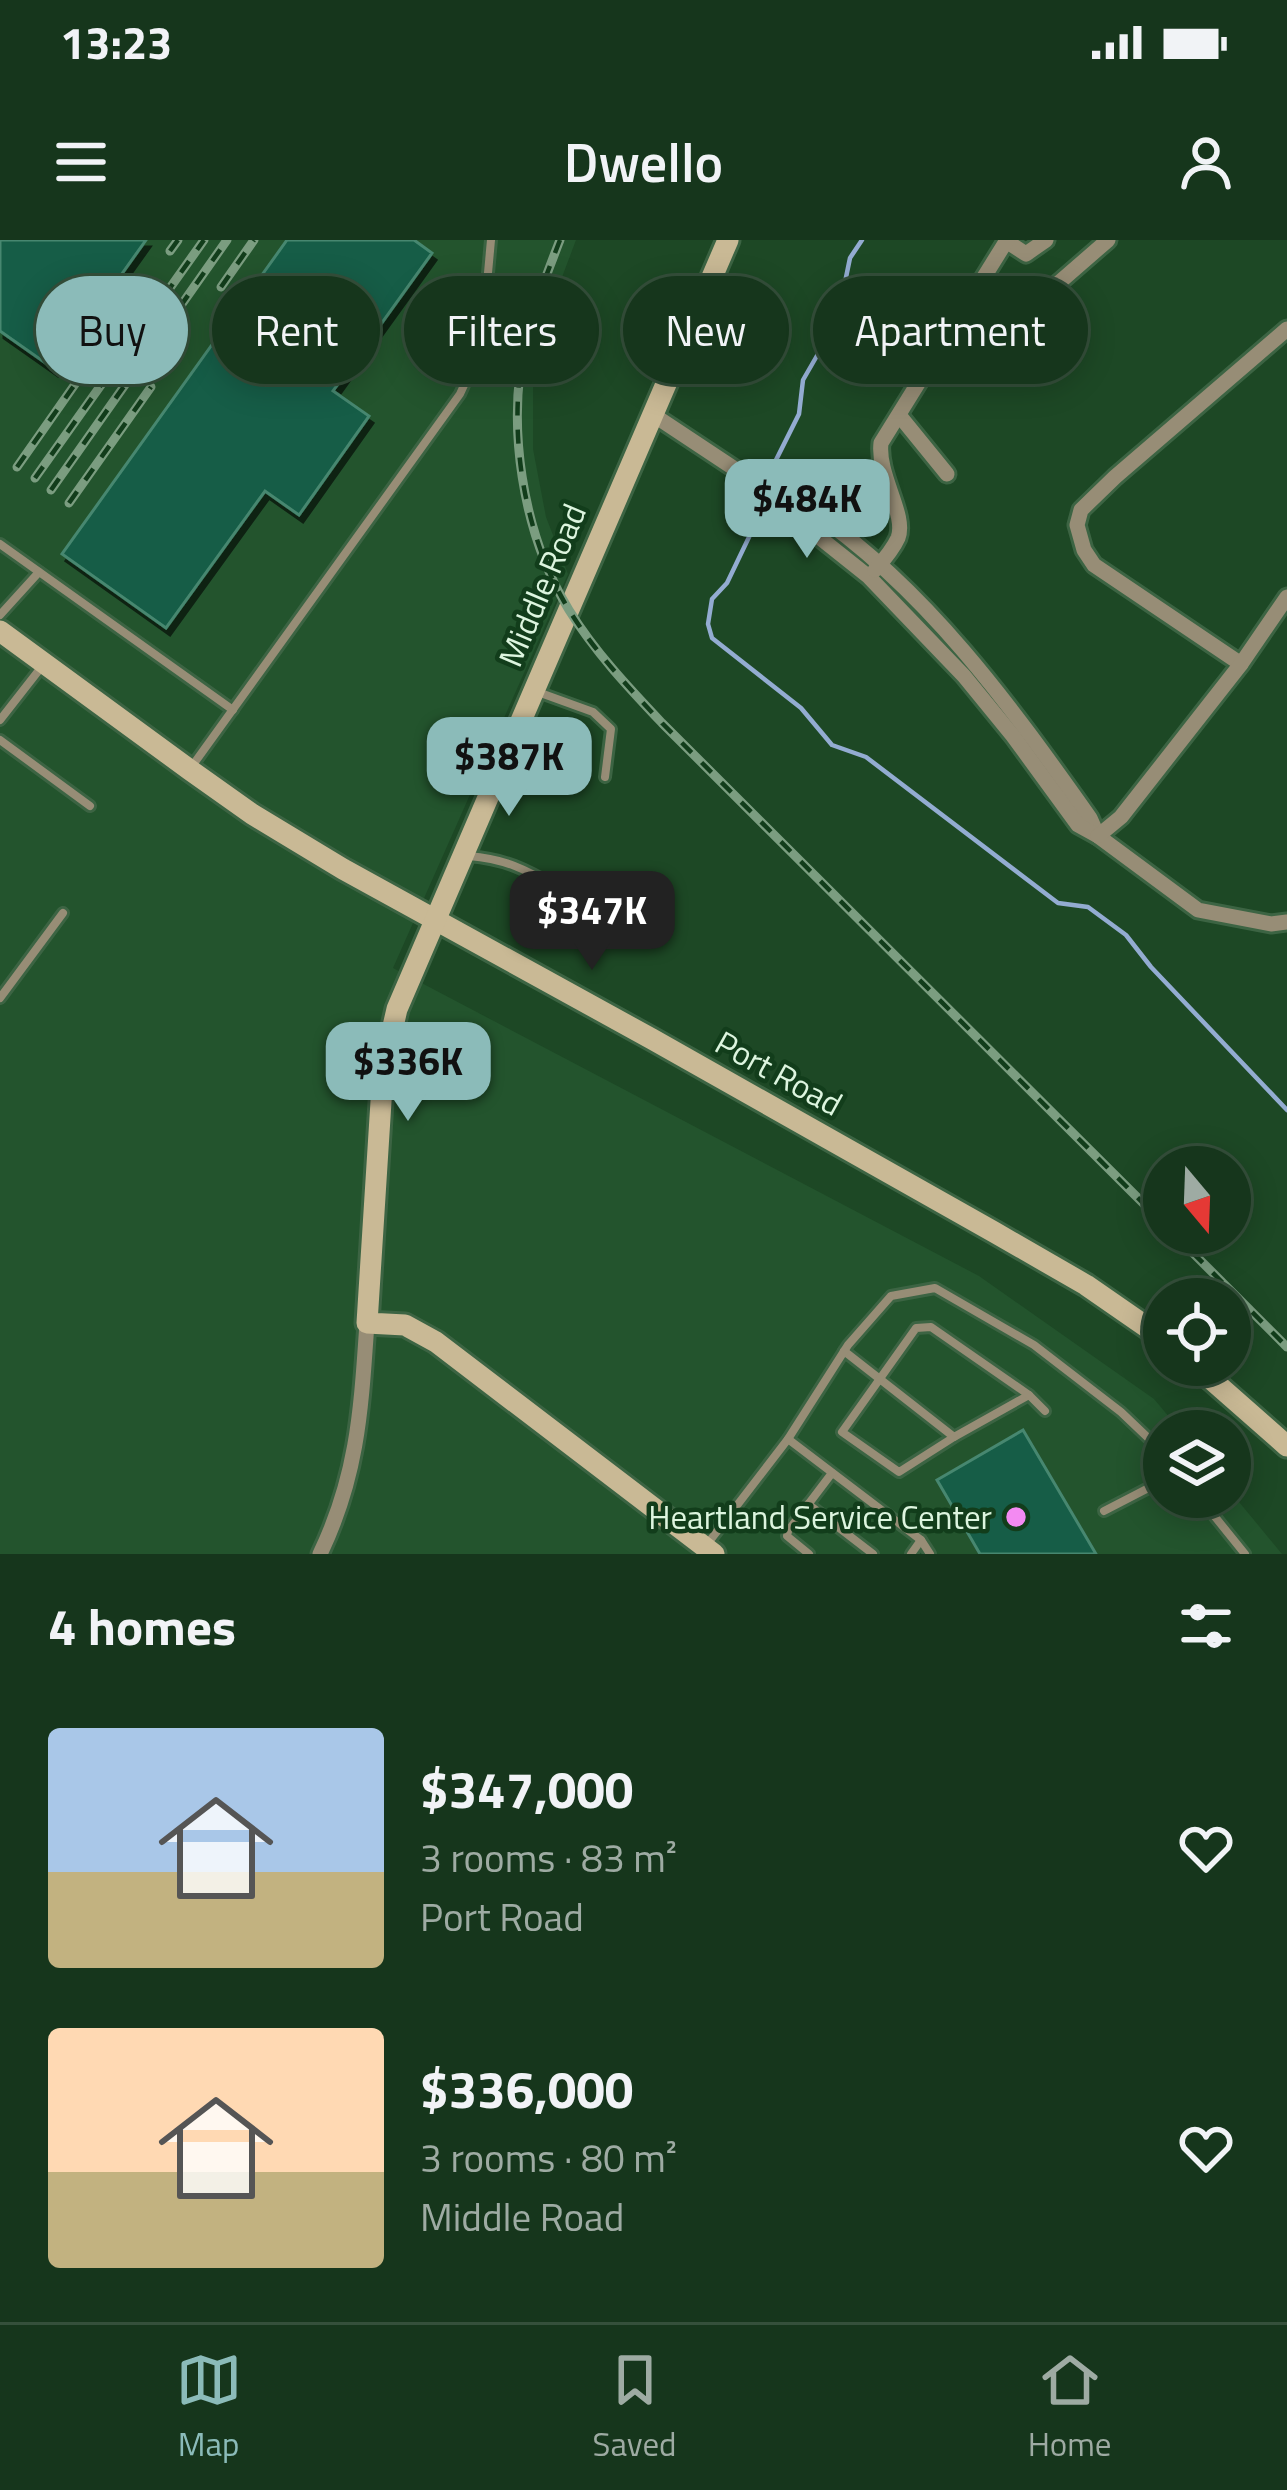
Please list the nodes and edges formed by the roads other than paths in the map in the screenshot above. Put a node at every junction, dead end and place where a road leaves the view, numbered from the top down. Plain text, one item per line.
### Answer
1 (491, 240) edge
2 (728, 240) edge
3 (1046, 240) edge
4 (1108, 240) edge
5 (1007, 241) edge
6 (985, 276) edge
7 (1067, 276) edge
8 (1287, 329) edge
9 (918, 384) edge
10 (652, 414) junction
11 (899, 415) junction
12 (947, 474) dead end
13 (0, 544) edge
14 (875, 570) junction
15 (39, 572) junction
16 (1287, 597) edge
17 (0, 615) edge
18 (0, 631) edge
19 (44, 663) junction
20 (1241, 664) junction
21 (533, 690) junction
22 (233, 710) junction
23 (0, 720) edge
24 (0, 740) edge
25 (190, 770) junction
26 (605, 777) dead end
27 (90, 806) dead end
28 (1098, 836) junction
29 (462, 855) junction
30 (556, 887) dead end
31 (63, 914) dead end
32 (434, 920) junction
33 (1287, 922) edge
34 (0, 998) edge
35 (368, 1324) junction
36 (1143, 1324) edge
37 (844, 1351) junction
38 (878, 1378) junction
39 (1219, 1386) edge
40 (1029, 1395) junction
41 (1045, 1411) dead end
42 (1143, 1433) edge
43 (954, 1437) junction
44 (788, 1439) junction
45 (1287, 1446) edge
46 (832, 1472) junction
47 (1143, 1491) edge
48 (808, 1504) junction
49 (1105, 1511) dead end
50 (1216, 1518) edge
51 (921, 1540) junction
52 (707, 1552) edge
53 (320, 1554) edge
54 (809, 1554) edge
55 (873, 1554) edge
56 (911, 1554) edge
57 (930, 1554) edge
58 (1246, 1554) edge

1 - 22 lane
2 - 10 main road, Middle Road
3 - 5 street
4 - 7 street
5 - 6 street
8 - 20 street
9 - 11 street
10 - 14 street
10 - 21 main road, Middle Road
11 - 12 street
11 - 14 street
13 - 15 lane
14 - 28 street
15 - 17 lane
15 - 22 lane
16 - 20 street
18 - 19 main road, Port Road
19 - 23 lane
19 - 25 main road, Port Road
20 - 28 street
21 - 26 lane
21 - 29 main road, Middle Road
22 - 25 lane
24 - 27 lane
25 - 32 main road, Port Road
28 - 33 street
29 - 30 lane
29 - 32 main road, Middle Road
31 - 34 lane
32 - 35 main road, Middle Road
32 - 36 main road, Port Road
35 - 52 main road
35 - 53 street
37 - 38 lane
37 - 42 lane
37 - 44 lane
38 - 40 lane
38 - 43 lane
38 - 43 lane
39 - 45 main road
40 - 41 lane
40 - 43 lane
44 - 46 lane
44 - 52 lane
46 - 48 lane
46 - 51 lane
47 - 49 lane
48 - 54 lane
48 - 55 lane
50 - 58 lane
51 - 56 lane
51 - 57 lane

